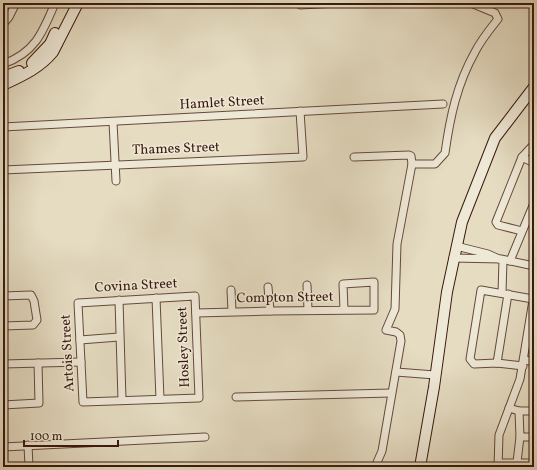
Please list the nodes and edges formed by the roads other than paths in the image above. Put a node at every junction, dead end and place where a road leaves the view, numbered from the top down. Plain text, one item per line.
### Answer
1 (16, 3) edge
2 (55, 3) edge
3 (70, 3) edge
4 (78, 3) edge
5 (336, 3) edge
6 (471, 3) edge
7 (300, 5) dead end
8 (3, 24) edge
9 (3, 64) edge
10 (3, 77) edge
11 (3, 85) edge
12 (534, 87) edge
13 (443, 104) dead end
14 (300, 111) junction
15 (113, 122) junction
16 (3, 127) edge
17 (534, 144) edge
18 (354, 157) dead end
19 (522, 157) junction
20 (534, 163) edge
21 (412, 164) junction
22 (115, 165) junction
23 (3, 170) edge
24 (116, 182) dead end
25 (534, 203) edge
26 (531, 220) edge
27 (522, 231) junction
28 (456, 246) junction
29 (453, 258) junction
30 (505, 260) junction
31 (534, 266) edge
32 (307, 285) dead end
33 (268, 287) dead end
34 (231, 290) dead end
35 (505, 293) junction
36 (3, 296) edge
37 (195, 296) joint
38 (534, 297) edge
39 (156, 298) junction
40 (119, 300) junction
41 (78, 303) joint
42 (270, 310) junction
43 (308, 310) junction
44 (344, 310) junction
45 (232, 311) junction
46 (533, 311) edge
47 (196, 313) junction
48 (3, 326) edge
49 (119, 337) junction
50 (80, 340) junction
51 (81, 362) junction
52 (534, 362) edge
53 (38, 363) junction
54 (497, 363) junction
55 (524, 363) junction
56 (3, 364) edge
57 (396, 372) junction
58 (435, 374) junction
59 (391, 393) junction
60 (236, 397) dead end
61 (160, 399) junction
62 (122, 400) junction
63 (3, 405) edge
64 (509, 408) junction
65 (519, 411) junction
66 (534, 411) edge
67 (205, 437) dead end
68 (520, 437) junction
69 (534, 438) edge
70 (28, 445) junction
71 (3, 447) edge
72 (516, 462) junction
73 (534, 463) edge
74 (498, 465) edge
75 (29, 467) edge
76 (375, 467) edge
77 (420, 467) edge

1 - 8 street
2 - 9 street
3 - 10 street
4 - 11 street
5 - 7 street
6 - 21 street
12 - 28 street
13 - 14 street, Hamlet Street
14 - 15 street, Hamlet Street
14 - 22 street, Thames Street
15 - 16 street, Hamlet Street
15 - 22 street
17 - 19 street
18 - 21 street
19 - 20 street
19 - 27 street
21 - 57 street
22 - 23 street, Thames Street
22 - 24 street
25 - 26 street
26 - 27 street
27 - 30 street
28 - 29 street
28 - 30 street
29 - 30 street
29 - 58 street
30 - 31 street
30 - 35 street
32 - 43 street
33 - 42 street
34 - 45 street
35 - 38 street
35 - 54 street
35 - 54 street
36 - 48 street
37 - 39 street, Covina Street
37 - 47 street, Hosley Street
38 - 46 street
39 - 40 street, Covina Street
39 - 61 street
40 - 41 street, Covina Street
40 - 49 street
41 - 50 street, Artois Street
42 - 43 street, Compton Street
42 - 45 street, Compton Street
43 - 44 street, Compton Street
44 - 44 street, Compton Street
45 - 47 street, Compton Street
46 - 55 street
47 - 61 street, Hosley Street
49 - 50 street
49 - 62 street
50 - 51 street, Artois Street
51 - 53 street
51 - 62 street, Artois Street
52 - 55 street
53 - 56 street
53 - 63 street
54 - 55 street
55 - 64 street
57 - 58 street
57 - 59 street
58 - 77 street
59 - 60 street
59 - 76 street
61 - 62 street
64 - 65 street
64 - 74 street
65 - 66 street
65 - 68 street
67 - 70 street
68 - 69 street
68 - 72 street
70 - 71 street
70 - 75 street
72 - 73 street
72 - 74 street

